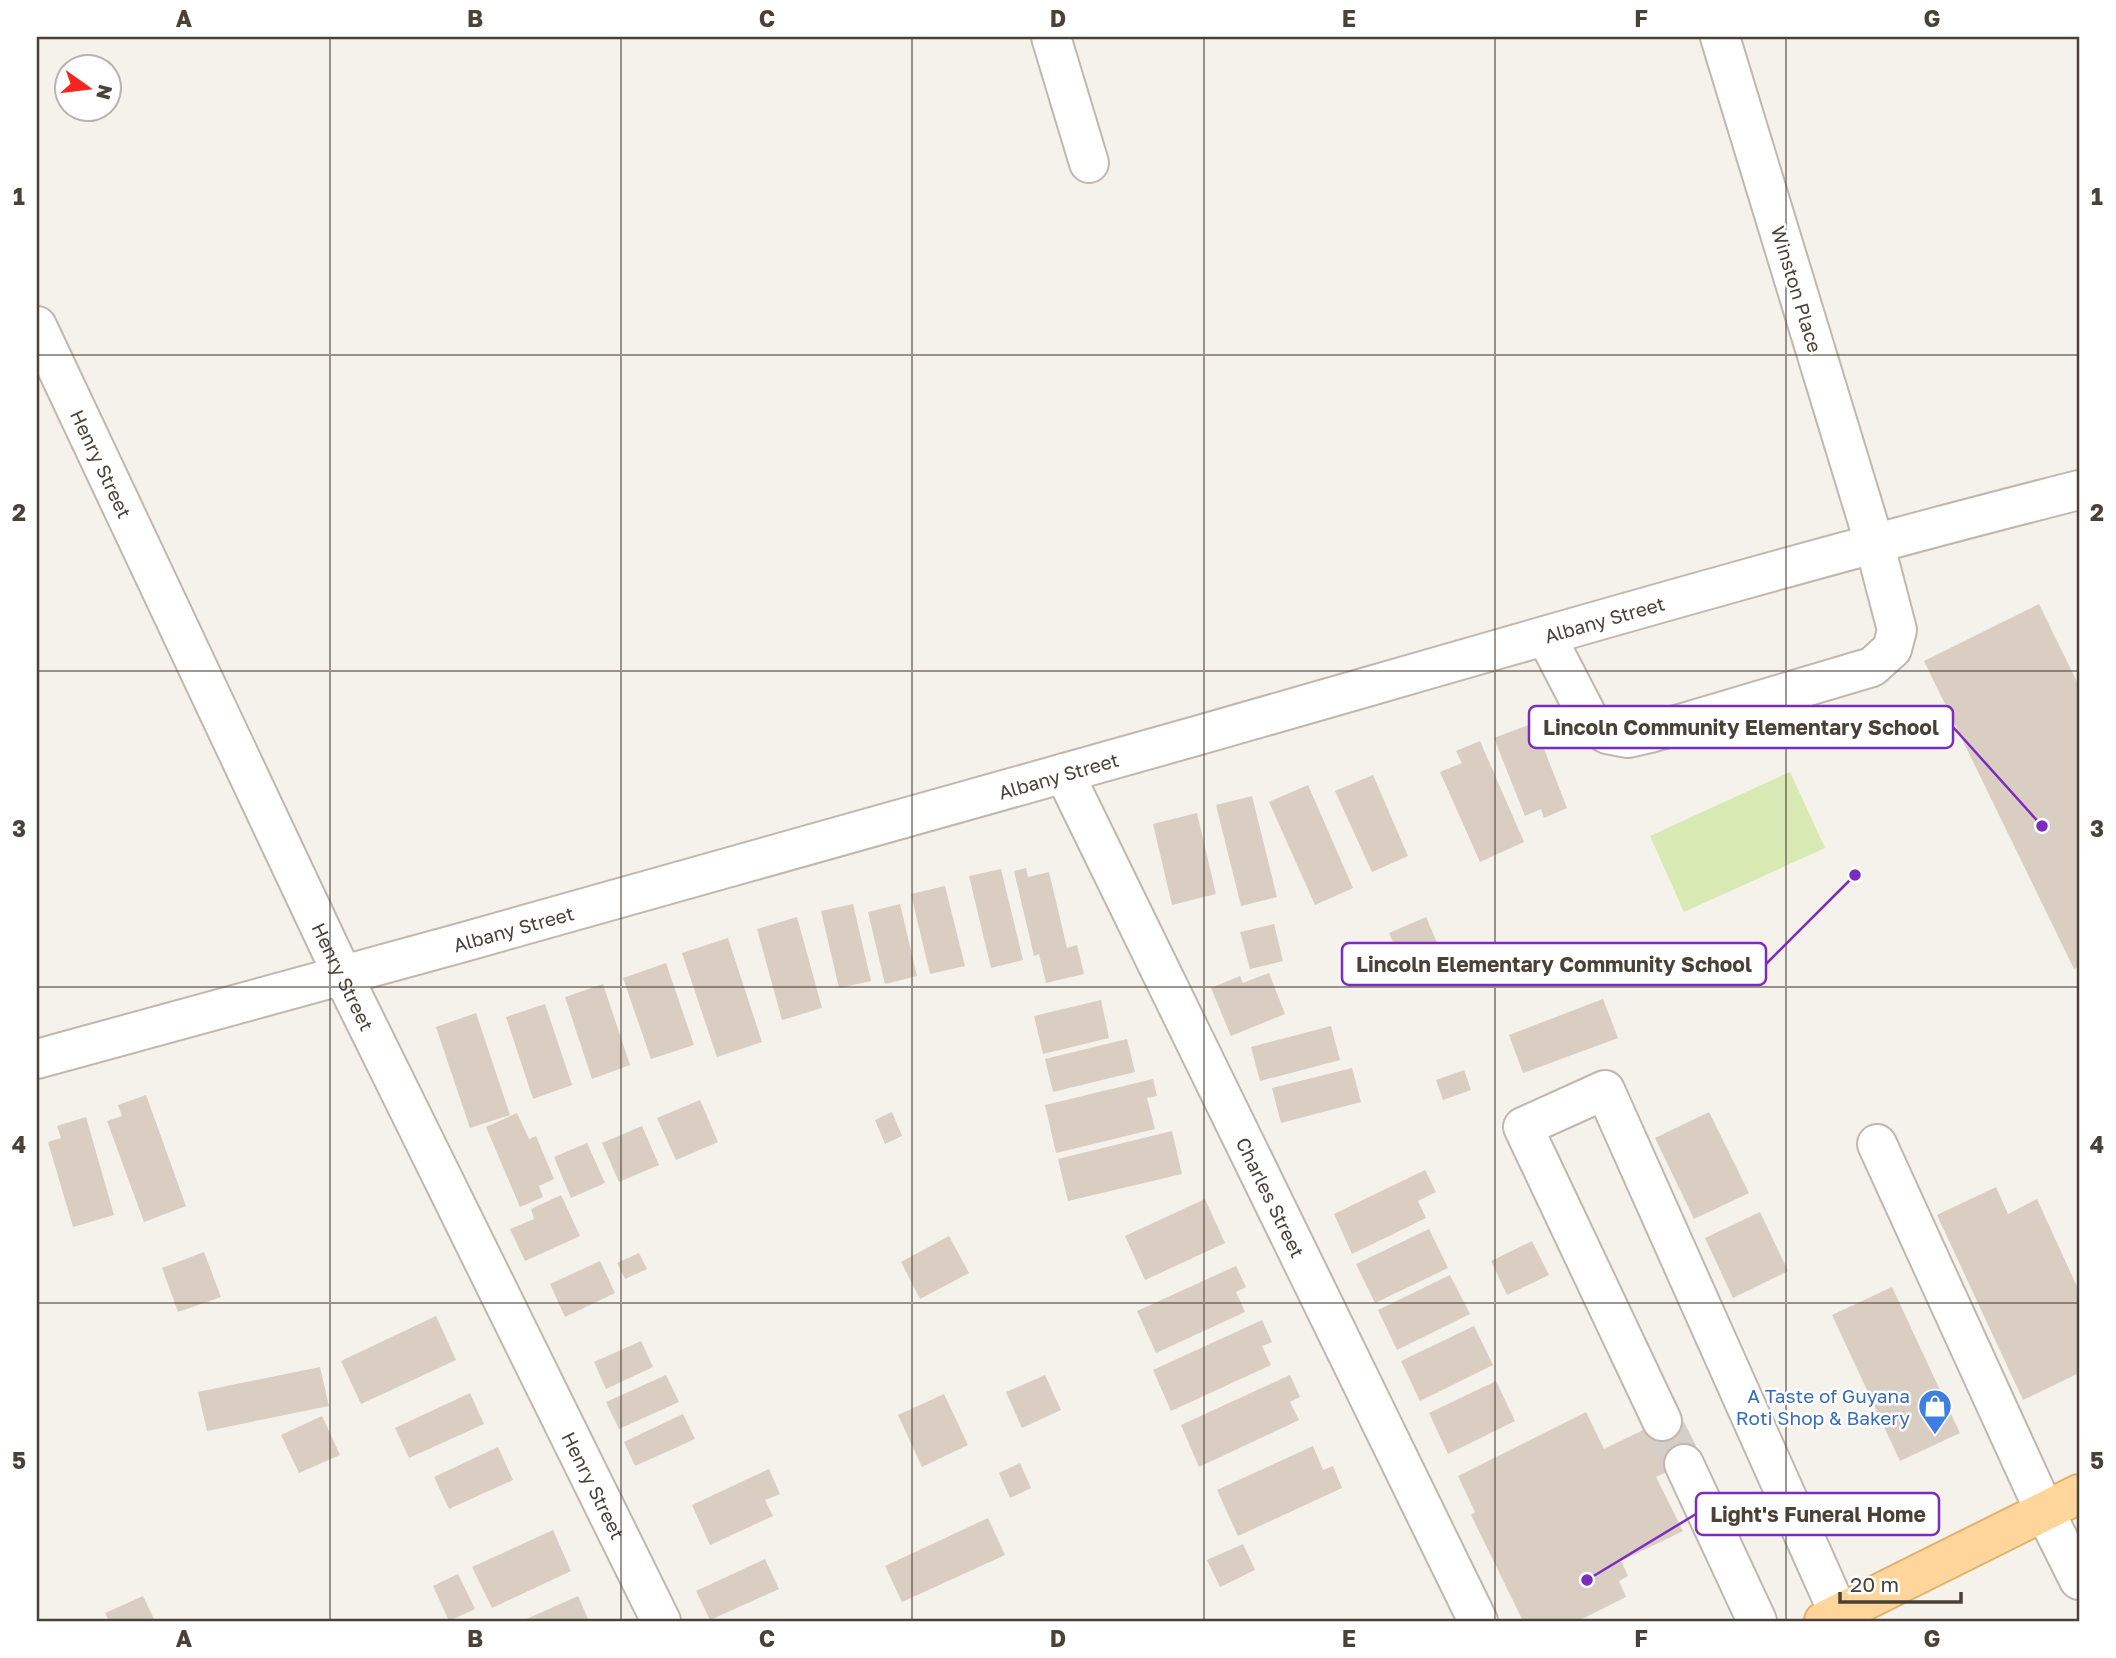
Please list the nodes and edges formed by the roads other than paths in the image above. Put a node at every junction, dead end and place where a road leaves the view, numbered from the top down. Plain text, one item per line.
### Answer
1 (1051, 37) edge
2 (1720, 37) edge
3 (1089, 163) dead end
4 (37, 326) edge
5 (2079, 490) edge
6 (1874, 542) junction
7 (1546, 636) junction
8 (1064, 773) junction
9 (343, 976) junction
10 (37, 1059) edge
11 (1877, 1144) dead end
12 (1662, 1421) tunnel mouth
13 (1684, 1464) tunnel mouth
14 (2079, 1494) edge
15 (2045, 1511) junction
16 (2079, 1580) edge
17 (1832, 1618) edge
18 (661, 1621) edge
19 (1478, 1621) edge
20 (1757, 1621) edge

1 - 3 street
2 - 6 street, Winston Place
4 - 9 street, Henry Street
5 - 6 street, Albany Street
6 - 7 street, Albany Street
6 - 7 street, Winston Place
7 - 8 street, Albany Street
8 - 9 street, Albany Street
8 - 19 street, Charles Street
9 - 10 street, Albany Street
9 - 18 street, Henry Street
11 - 15 street
12 - 17 street
13 - 20 street
14 - 15 main road
15 - 16 street
15 - 17 main road

